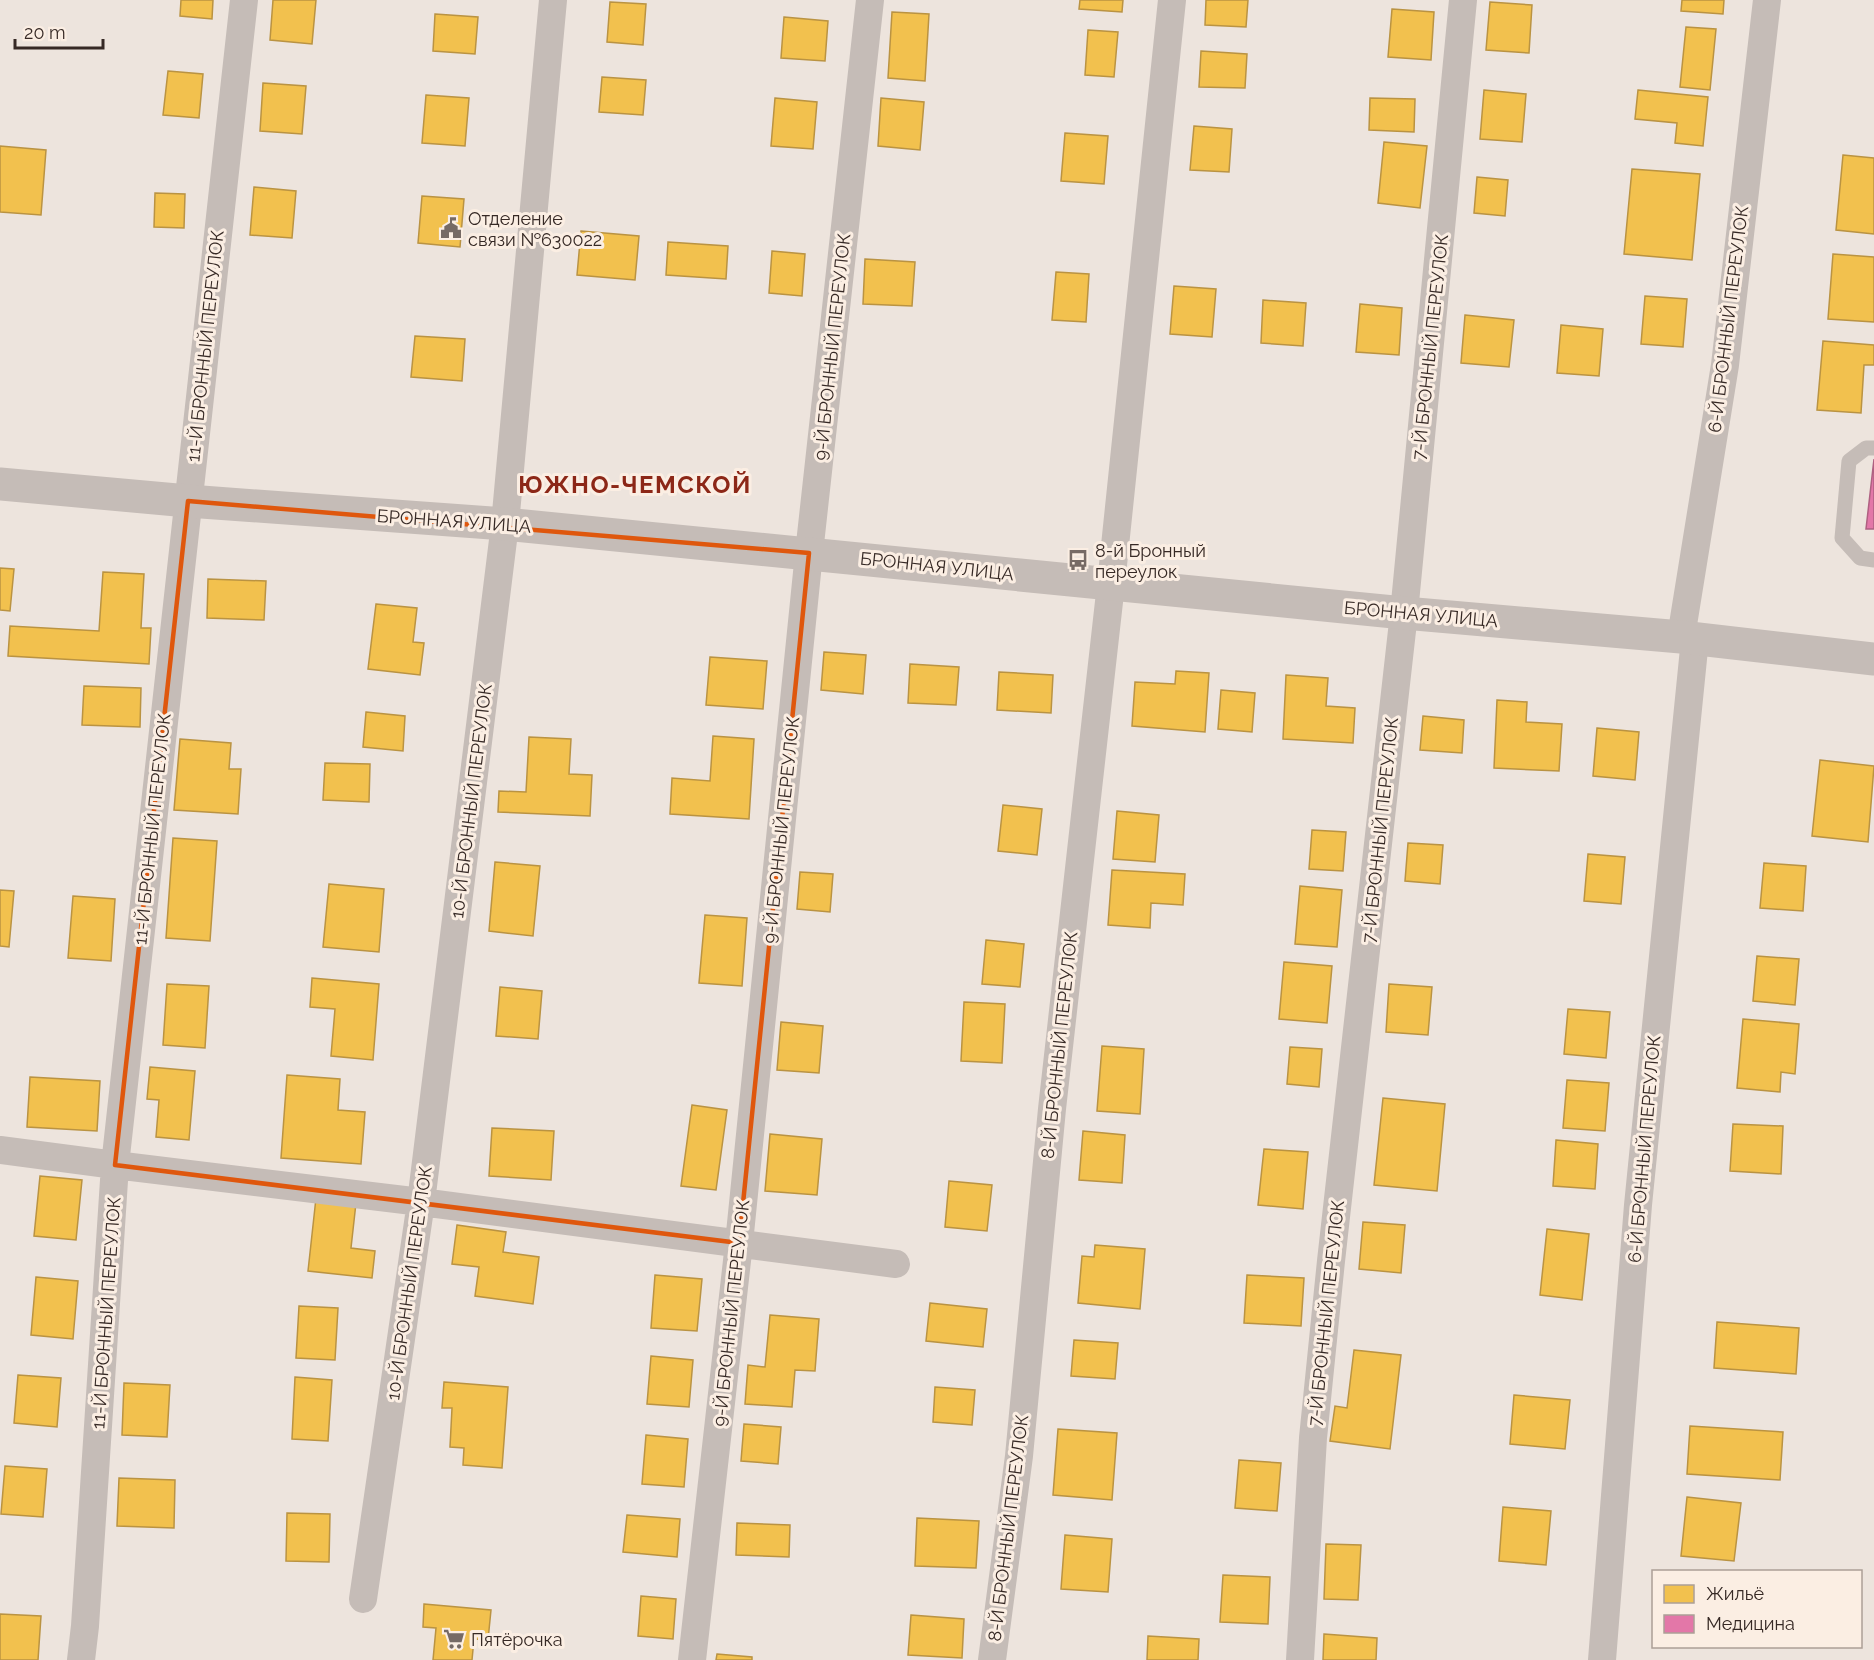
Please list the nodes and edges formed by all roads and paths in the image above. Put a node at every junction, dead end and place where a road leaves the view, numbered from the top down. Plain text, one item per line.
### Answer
1 (244, 0) edge
2 (553, 0) edge
3 (870, 0) edge
4 (1172, 0) edge
5 (1463, 0) edge
6 (1767, 0) edge
7 (1874, 448) edge
8 (0, 484) edge
9 (188, 501) junction
10 (505, 524) junction
11 (809, 553) junction
12 (1874, 560) edge
13 (1111, 584) junction
14 (1404, 613) junction
15 (1688, 638) junction
16 (1874, 658) edge
17 (0, 1150) edge
18 (115, 1165) junction
19 (421, 1202) junction
20 (739, 1243) junction
21 (896, 1264) dead end
22 (363, 1599) dead end
23 (81, 1660) edge
24 (692, 1660) edge
25 (992, 1660) edge
26 (1300, 1660) edge
27 (1602, 1660) edge

1 - 9 street, 11-Й БРОННЫЙ ПЕРЕУЛОК
2 - 10 street, 10-Й БРОННЫЙ ПЕРЕУЛОК
3 - 11 street, 9-Й БРОННЫЙ ПЕРЕУЛОК
4 - 13 street, 8-Й БРОННЫЙ ПЕРЕУЛОК
5 - 14 street, 7-Й БРОННЫЙ ПЕРЕУЛОК
6 - 15 street, 6-Й БРОННЫЙ ПЕРЕУЛОК
7 - 12 lane
8 - 9 street, БРОННАЯ УЛИЦА
9 - 10 street, БРОННАЯ УЛИЦА
9 - 18 street, 11-Й БРОННЫЙ ПЕРЕУЛОК
10 - 11 street, БРОННАЯ УЛИЦА
10 - 19 street, 10-Й БРОННЫЙ ПЕРЕУЛОК
11 - 13 street, БРОННАЯ УЛИЦА
11 - 20 street, 9-Й БРОННЫЙ ПЕРЕУЛОК
13 - 14 street, БРОННАЯ УЛИЦА
13 - 25 street, 8-Й БРОННЫЙ ПЕРЕУЛОК
14 - 15 street, БРОННАЯ УЛИЦА
14 - 26 street, 7-Й БРОННЫЙ ПЕРЕУЛОК
15 - 16 street, БРОННАЯ УЛИЦА
15 - 27 street, 6-Й БРОННЫЙ ПЕРЕУЛОК
17 - 18 street
18 - 19 street
18 - 23 street, 11-Й БРОННЫЙ ПЕРЕУЛОК
19 - 20 street
19 - 22 street, 10-Й БРОННЫЙ ПЕРЕУЛОК
20 - 21 street
20 - 24 street, 9-Й БРОННЫЙ ПЕРЕУЛОК

